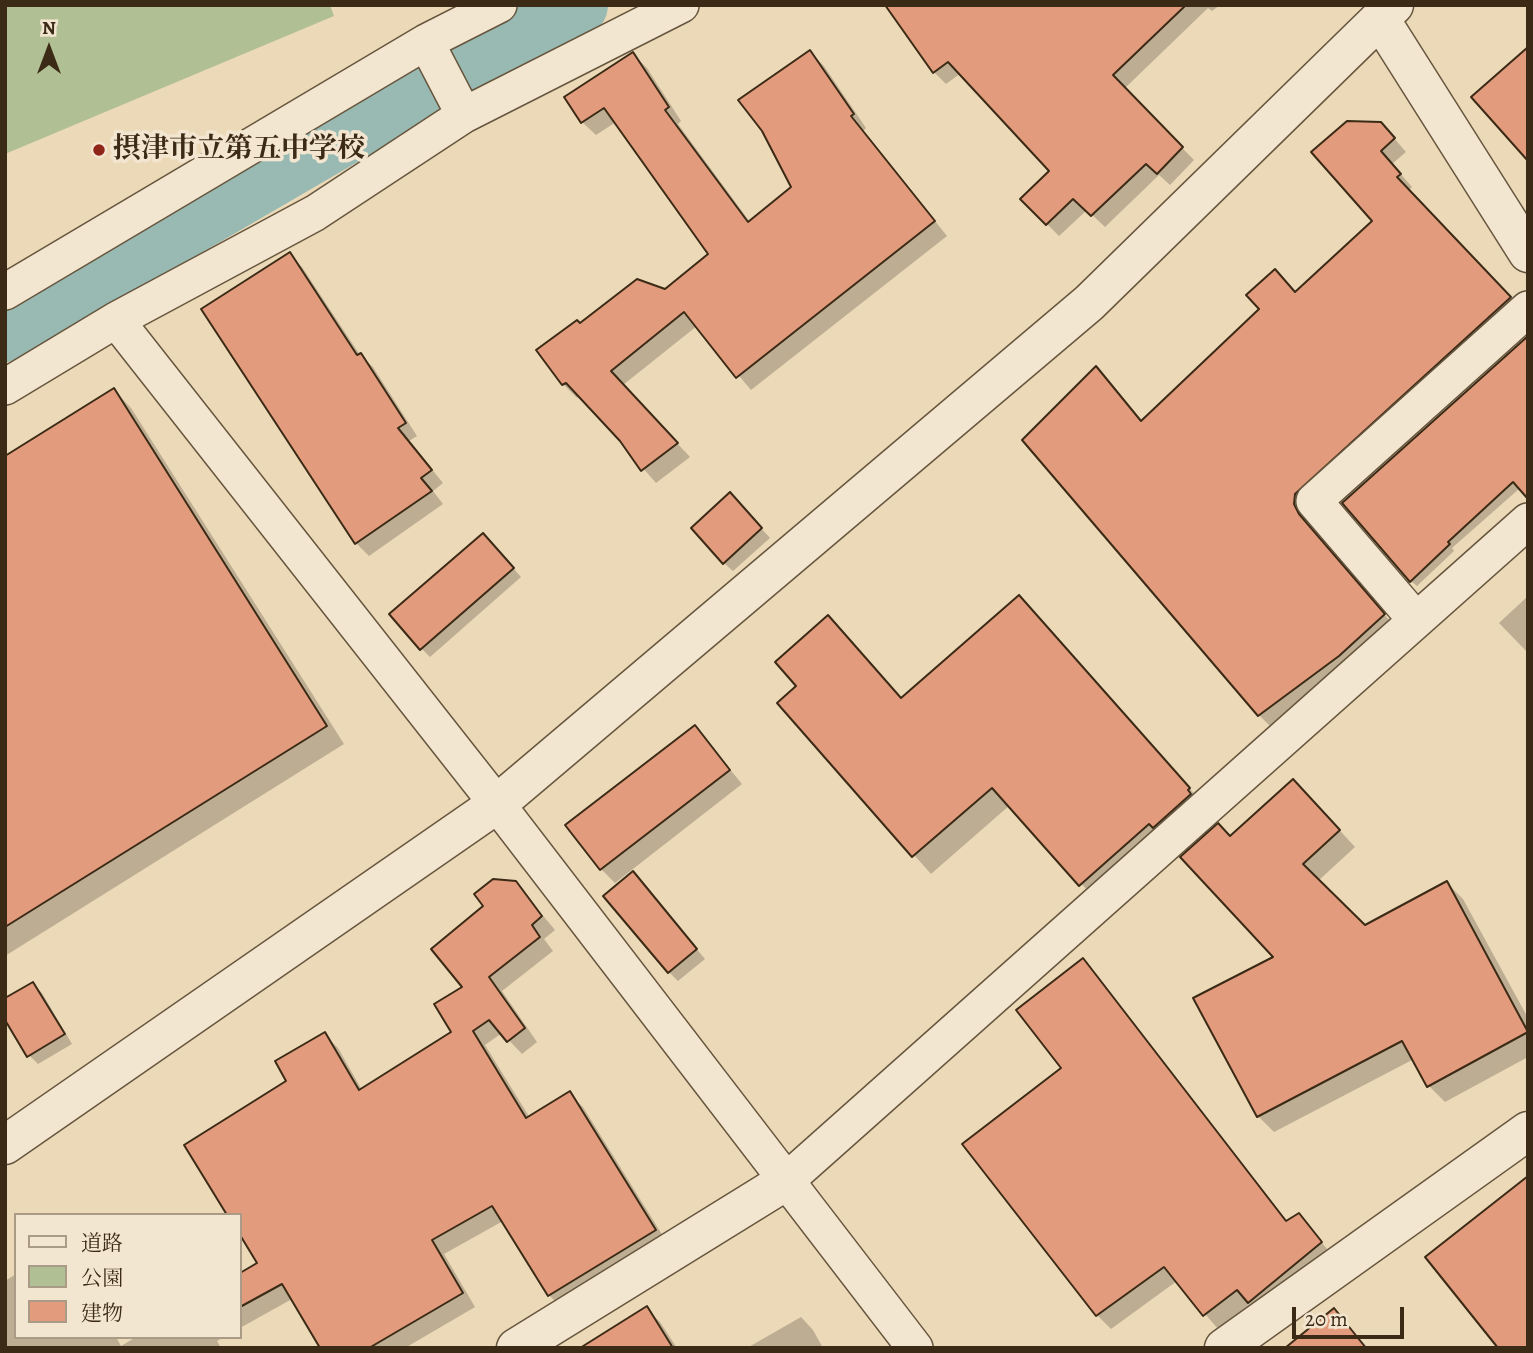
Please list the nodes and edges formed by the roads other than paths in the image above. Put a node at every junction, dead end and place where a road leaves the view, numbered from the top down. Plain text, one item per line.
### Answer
1 (499, 5) edge
2 (681, 5) edge
3 (1382, 10) edge
4 (426, 42) junction
5 (464, 115) junction
6 (1528, 253) edge
7 (5, 292) edge
8 (1528, 309) edge
9 (116, 320) junction
10 (5, 387) edge
11 (1528, 521) edge
12 (1416, 620) junction
13 (497, 804) junction
14 (1528, 1130) edge
15 (5, 1145) edge
16 (786, 1181) junction
17 (516, 1348) edge
18 (915, 1348) edge
19 (1224, 1348) edge

1 - 4 street
2 - 5 street
3 - 6 street
3 - 13 street
4 - 5 street
4 - 7 street
5 - 9 street
8 - 12 street
9 - 10 street
9 - 13 street
11 - 12 street
12 - 16 street
13 - 15 street
13 - 16 street
14 - 19 street
16 - 17 street
16 - 18 street

